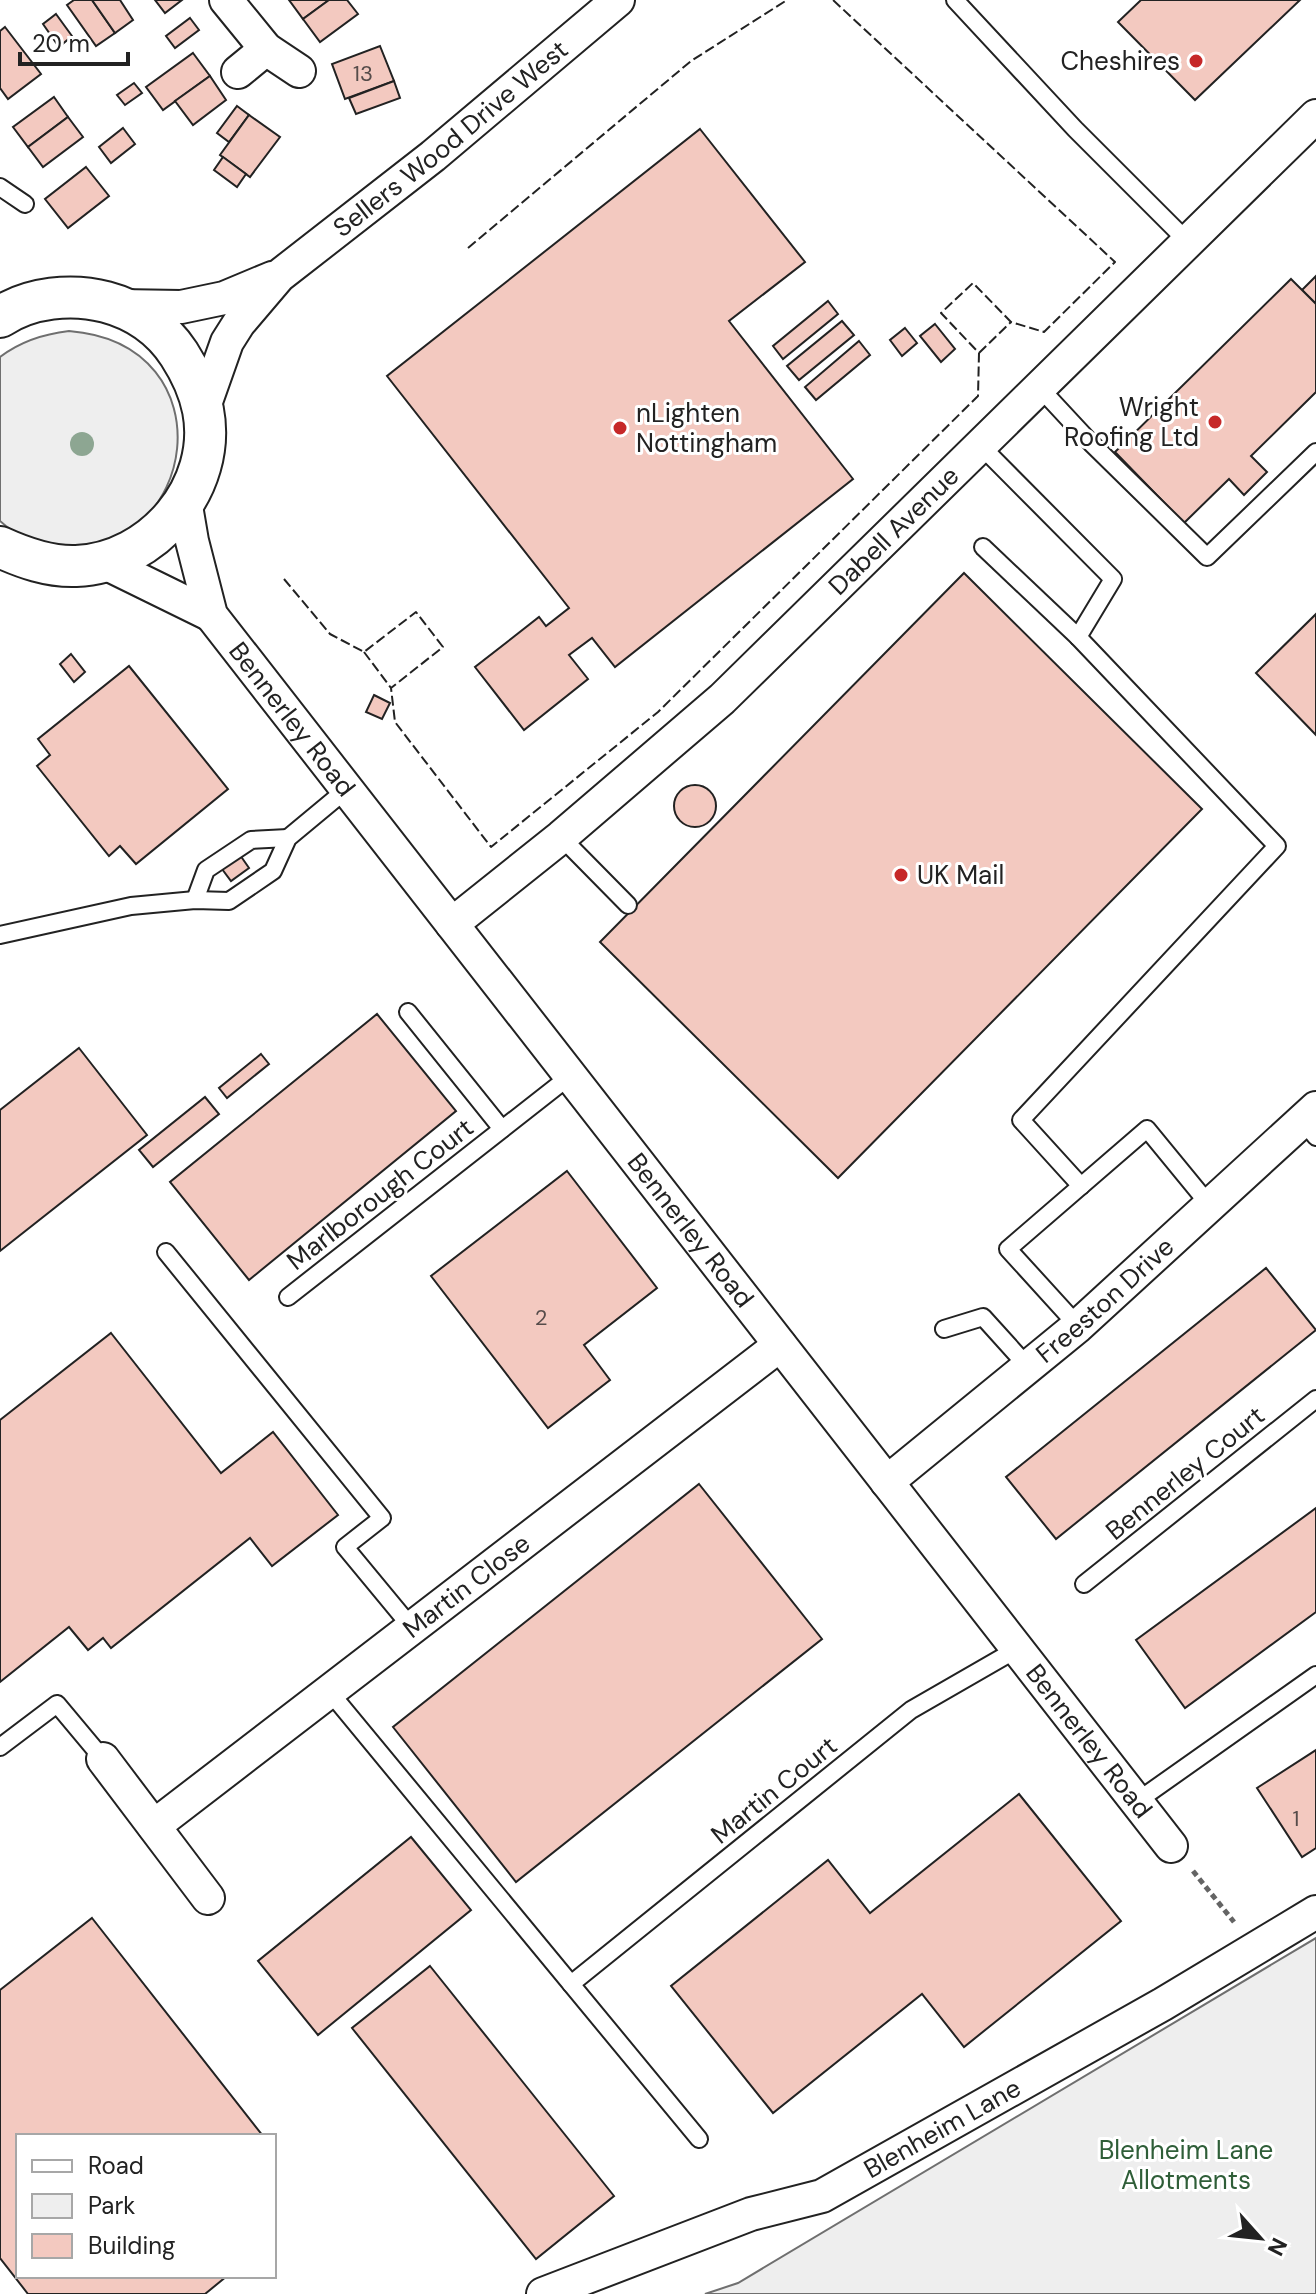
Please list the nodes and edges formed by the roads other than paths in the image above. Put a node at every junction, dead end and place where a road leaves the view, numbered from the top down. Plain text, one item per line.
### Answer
1 (226, 0) edge
2 (955, 0) edge
3 (615, 1) edge
4 (266, 49) junction
5 (299, 71) dead end
6 (238, 72) dead end
7 (1316, 116) edge
8 (0, 187) edge
9 (25, 204) dead end
10 (1188, 242) junction
11 (279, 276) junction
12 (0, 290) edge
13 (43, 300) junction
14 (120, 306) junction
15 (0, 317) edge
16 (1039, 387) junction
17 (203, 410) junction
18 (980, 445) junction
19 (1316, 452) edge
20 (185, 500) junction
21 (983, 547) dead end
22 (8, 554) edge
23 (103, 562) junction
24 (211, 615) junction
25 (1078, 637) junction
26 (347, 789) junction
27 (561, 837) junction
28 (288, 838) junction
29 (195, 900) junction
30 (628, 905) dead end
31 (452, 924) junction
32 (0, 935) edge
33 (408, 1012) dead end
34 (570, 1076) junction
35 (1312, 1122) edge
36 (502, 1129) junction
37 (1081, 1186) junction
38 (1211, 1207) junction
39 (166, 1252) dead end
40 (288, 1297) dead end
41 (1078, 1326) junction
42 (944, 1329) dead end
43 (780, 1345) junction
44 (1029, 1368) junction
45 (1316, 1399) edge
46 (887, 1482) junction
47 (1084, 1584) dead end
48 (412, 1628) junction
49 (1017, 1649) junction
50 (1316, 1675) edge
51 (329, 1691) junction
52 (0, 1747) edge
53 (103, 1759) joint
54 (1136, 1802) junction
55 (154, 1826) junction
56 (1171, 1846) road end
57 (208, 1898) dead end
58 (1316, 1912) edge
59 (571, 1984) junction
60 (699, 2139) dead end
61 (543, 2294) edge

1 - 4 street
2 - 10 lane
3 - 11 street, Sellers Wood Drive West
4 - 5 street
4 - 6 street
7 - 10 street, Dabell Avenue
8 - 9 lane
10 - 16 street, Dabell Avenue
11 - 14 street, Sellers Wood Drive West
11 - 17 street, Sellers Wood Drive West
12 - 13 street
13 - 14 street
13 - 15 street
14 - 17 street
16 - 18 street, Dabell Avenue
16 - 19 lane
17 - 20 street
18 - 25 lane
18 - 27 street, Dabell Avenue
20 - 23 street
20 - 24 street, Bennerley Road
21 - 25 lane
22 - 23 street
23 - 24 street, Bennerley Road
24 - 26 street, Bennerley Road
25 - 37 lane
26 - 28 lane
26 - 31 street, Bennerley Road
27 - 30 lane
27 - 31 street, Dabell Avenue
28 - 29 lane
28 - 29 lane
29 - 32 lane
31 - 34 street, Bennerley Road
33 - 36 lane, Marlborough Court
34 - 36 lane, Marlborough Court
34 - 43 street, Bennerley Road
35 - 38 street, Freeston Drive
36 - 40 lane, Marlborough Court
37 - 38 lane
37 - 41 lane
38 - 41 street, Freeston Drive
39 - 48 lane
41 - 44 street, Freeston Drive
42 - 44 lane
43 - 46 street, Bennerley Road
43 - 48 street, Martin Close
44 - 46 street, Freeston Drive
45 - 47 lane, Bennerley Court
46 - 49 street, Bennerley Road
48 - 51 street, Martin Close
49 - 54 street, Bennerley Road
49 - 59 lane, Martin Court
50 - 54 lane
51 - 55 street, Martin Close
51 - 59 lane
52 - 53 lane
53 - 55 street
54 - 56 street, Bennerley Road
55 - 57 street
58 - 61 street, Blenheim Lane
59 - 60 lane

